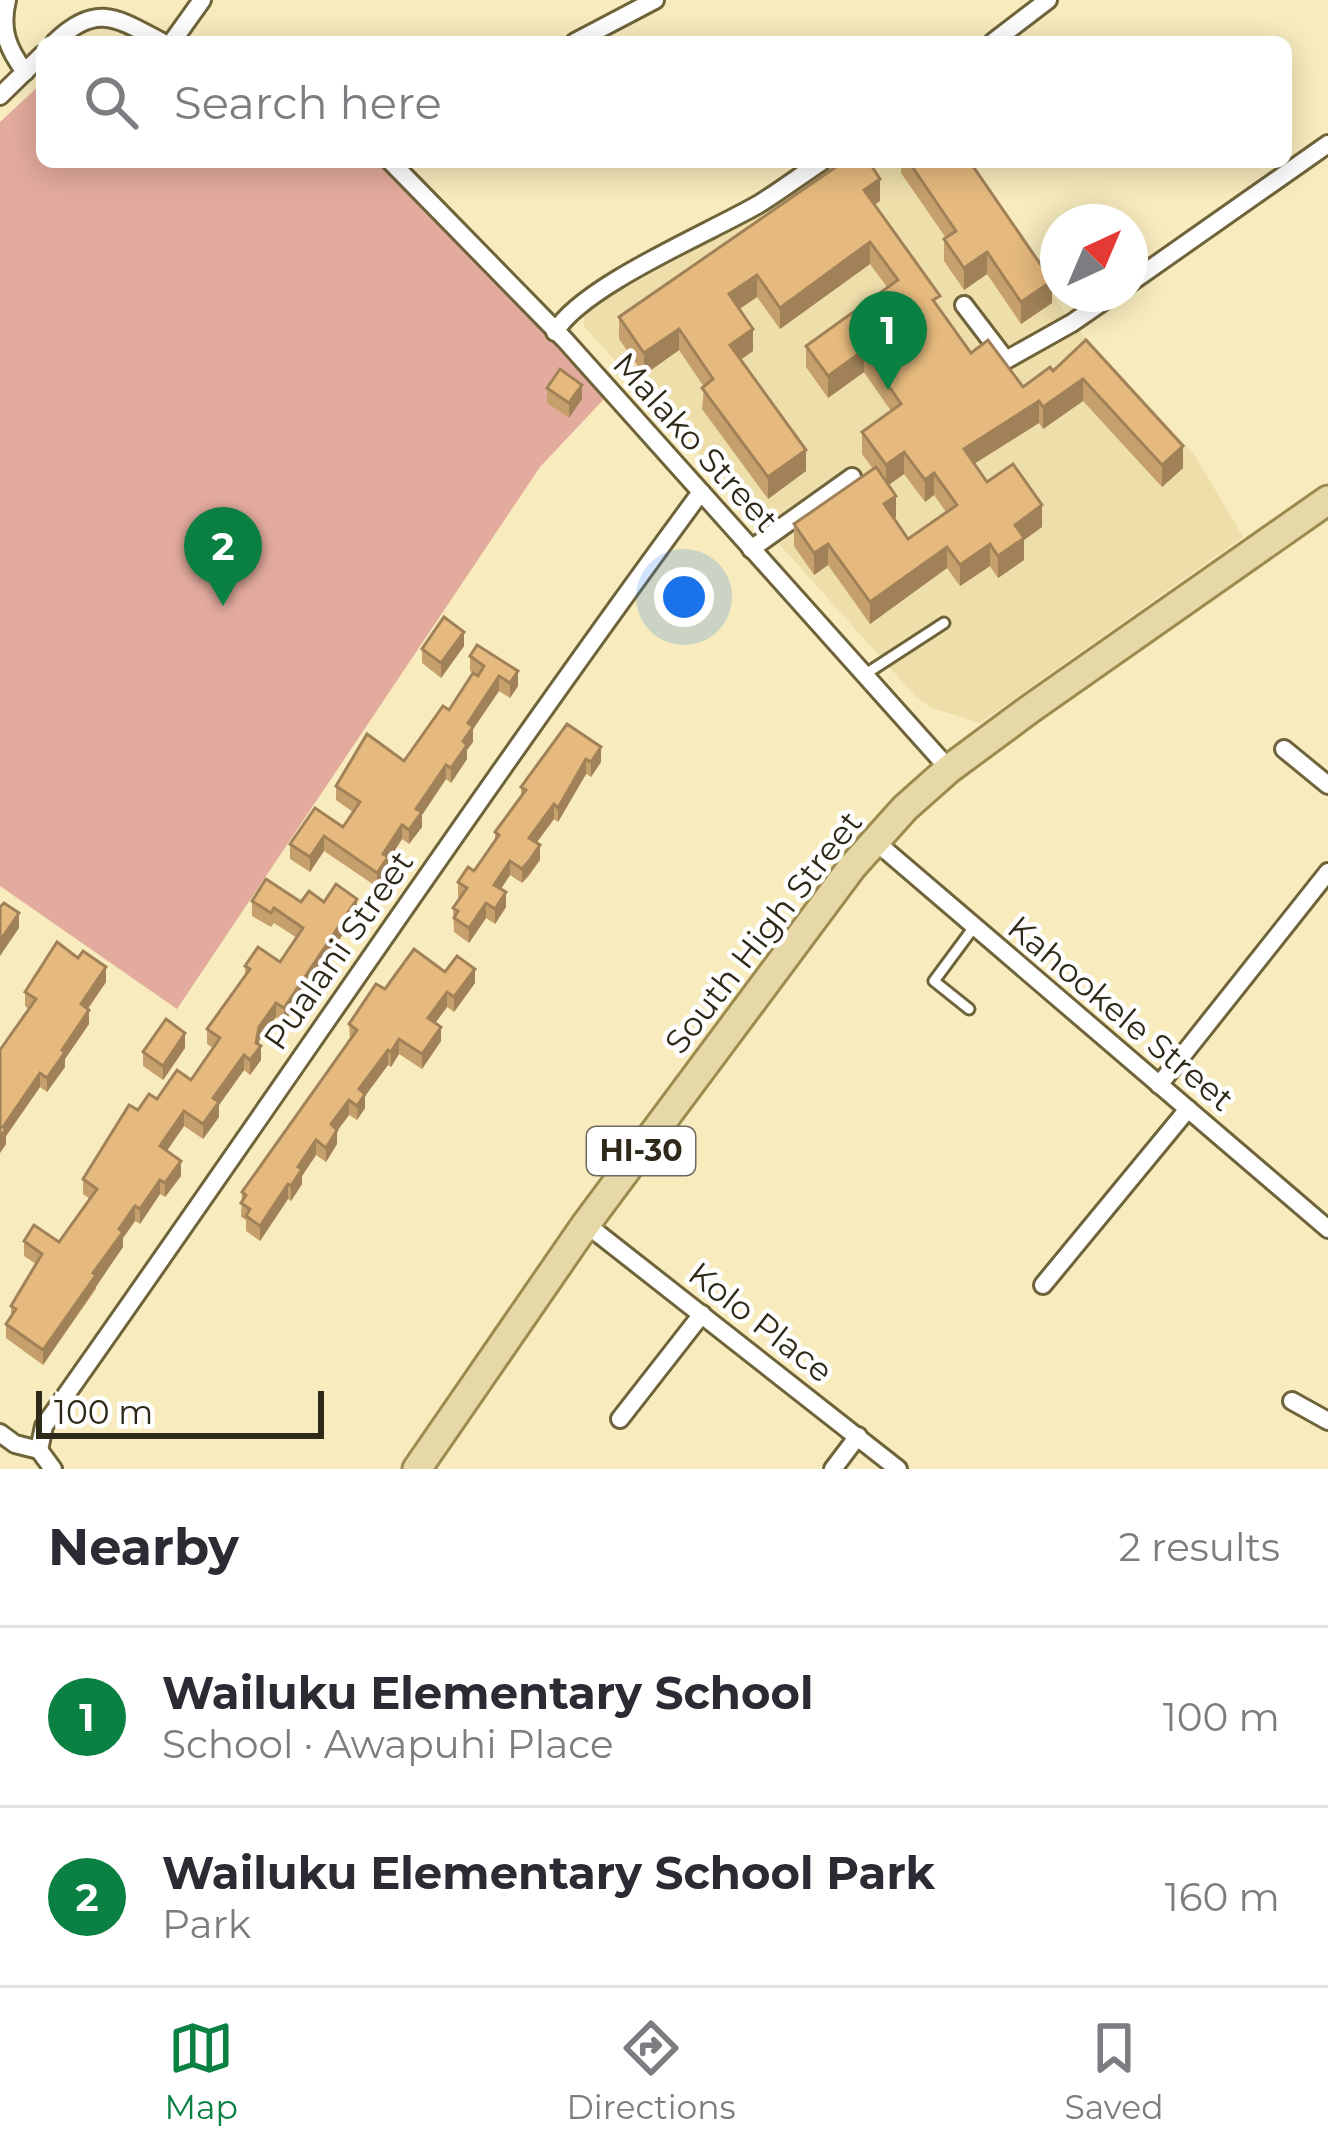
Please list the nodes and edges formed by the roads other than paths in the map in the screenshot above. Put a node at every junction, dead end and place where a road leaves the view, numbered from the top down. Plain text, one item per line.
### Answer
1 (8, 0) edge
2 (202, 0) edge
3 (655, 0) edge
4 (1048, 0) edge
5 (61, 36) edge
6 (149, 36) edge
7 (176, 36) edge
8 (586, 36) edge
9 (1001, 36) edge
10 (36, 61) edge
11 (25, 72) junction
12 (0, 96) edge
13 (1328, 144) edge
14 (397, 168) edge
15 (812, 168) edge
16 (1148, 270) edge
17 (964, 305) dead end
18 (1088, 312) edge
19 (555, 332) junction
20 (852, 477) edge
21 (701, 492) junction
22 (1328, 500) edge
23 (751, 549) junction
24 (944, 623) dead end
25 (863, 675) junction
26 (1284, 749) dead end
27 (949, 769) junction
28 (1328, 785) edge
29 (876, 842) junction
30 (1328, 872) edge
31 (974, 927) junction
32 (969, 1009) dead end
33 (1159, 1084) junction
34 (1188, 1109) junction
35 (586, 1225) junction
36 (1328, 1229) edge
37 (1043, 1285) dead end
38 (703, 1314) junction
39 (1292, 1401) dead end
40 (620, 1419) dead end
41 (1328, 1421) edge
42 (0, 1433) edge
43 (858, 1436) junction
44 (39, 1450) junction
45 (52, 1469) edge
46 (417, 1469) edge
47 (832, 1469) edge
48 (898, 1469) edge

1 - 11 street
2 - 7 street
3 - 8 street
4 - 9 street
5 - 6 street
10 - 11 street
11 - 12 street
13 - 16 street
14 - 19 street, Malako Street
15 - 19 street
17 - 18 street
19 - 21 street, Malako Street
20 - 23 street
21 - 23 street, Malako Street
21 - 44 street, Pualani Street
22 - 27 main road, South High Street / HI-30
23 - 25 street, Malako Street
24 - 25 lane
25 - 27 street, Malako Street
26 - 28 street
27 - 29 main road, South High Street / HI-30
29 - 31 street, Kahookele Street
29 - 35 main road, South High Street / HI-30
30 - 33 street
31 - 32 lane
31 - 33 street, Kahookele Street
33 - 34 street, Kahookele Street
34 - 36 street, Kahookele Street
34 - 37 street
35 - 38 street, Kolo Place
35 - 46 main road, South High Street / HI-30
38 - 40 street
38 - 43 street, Kolo Place
39 - 41 street
42 - 44 street
43 - 47 street
43 - 48 street, Kolo Place
44 - 45 street

